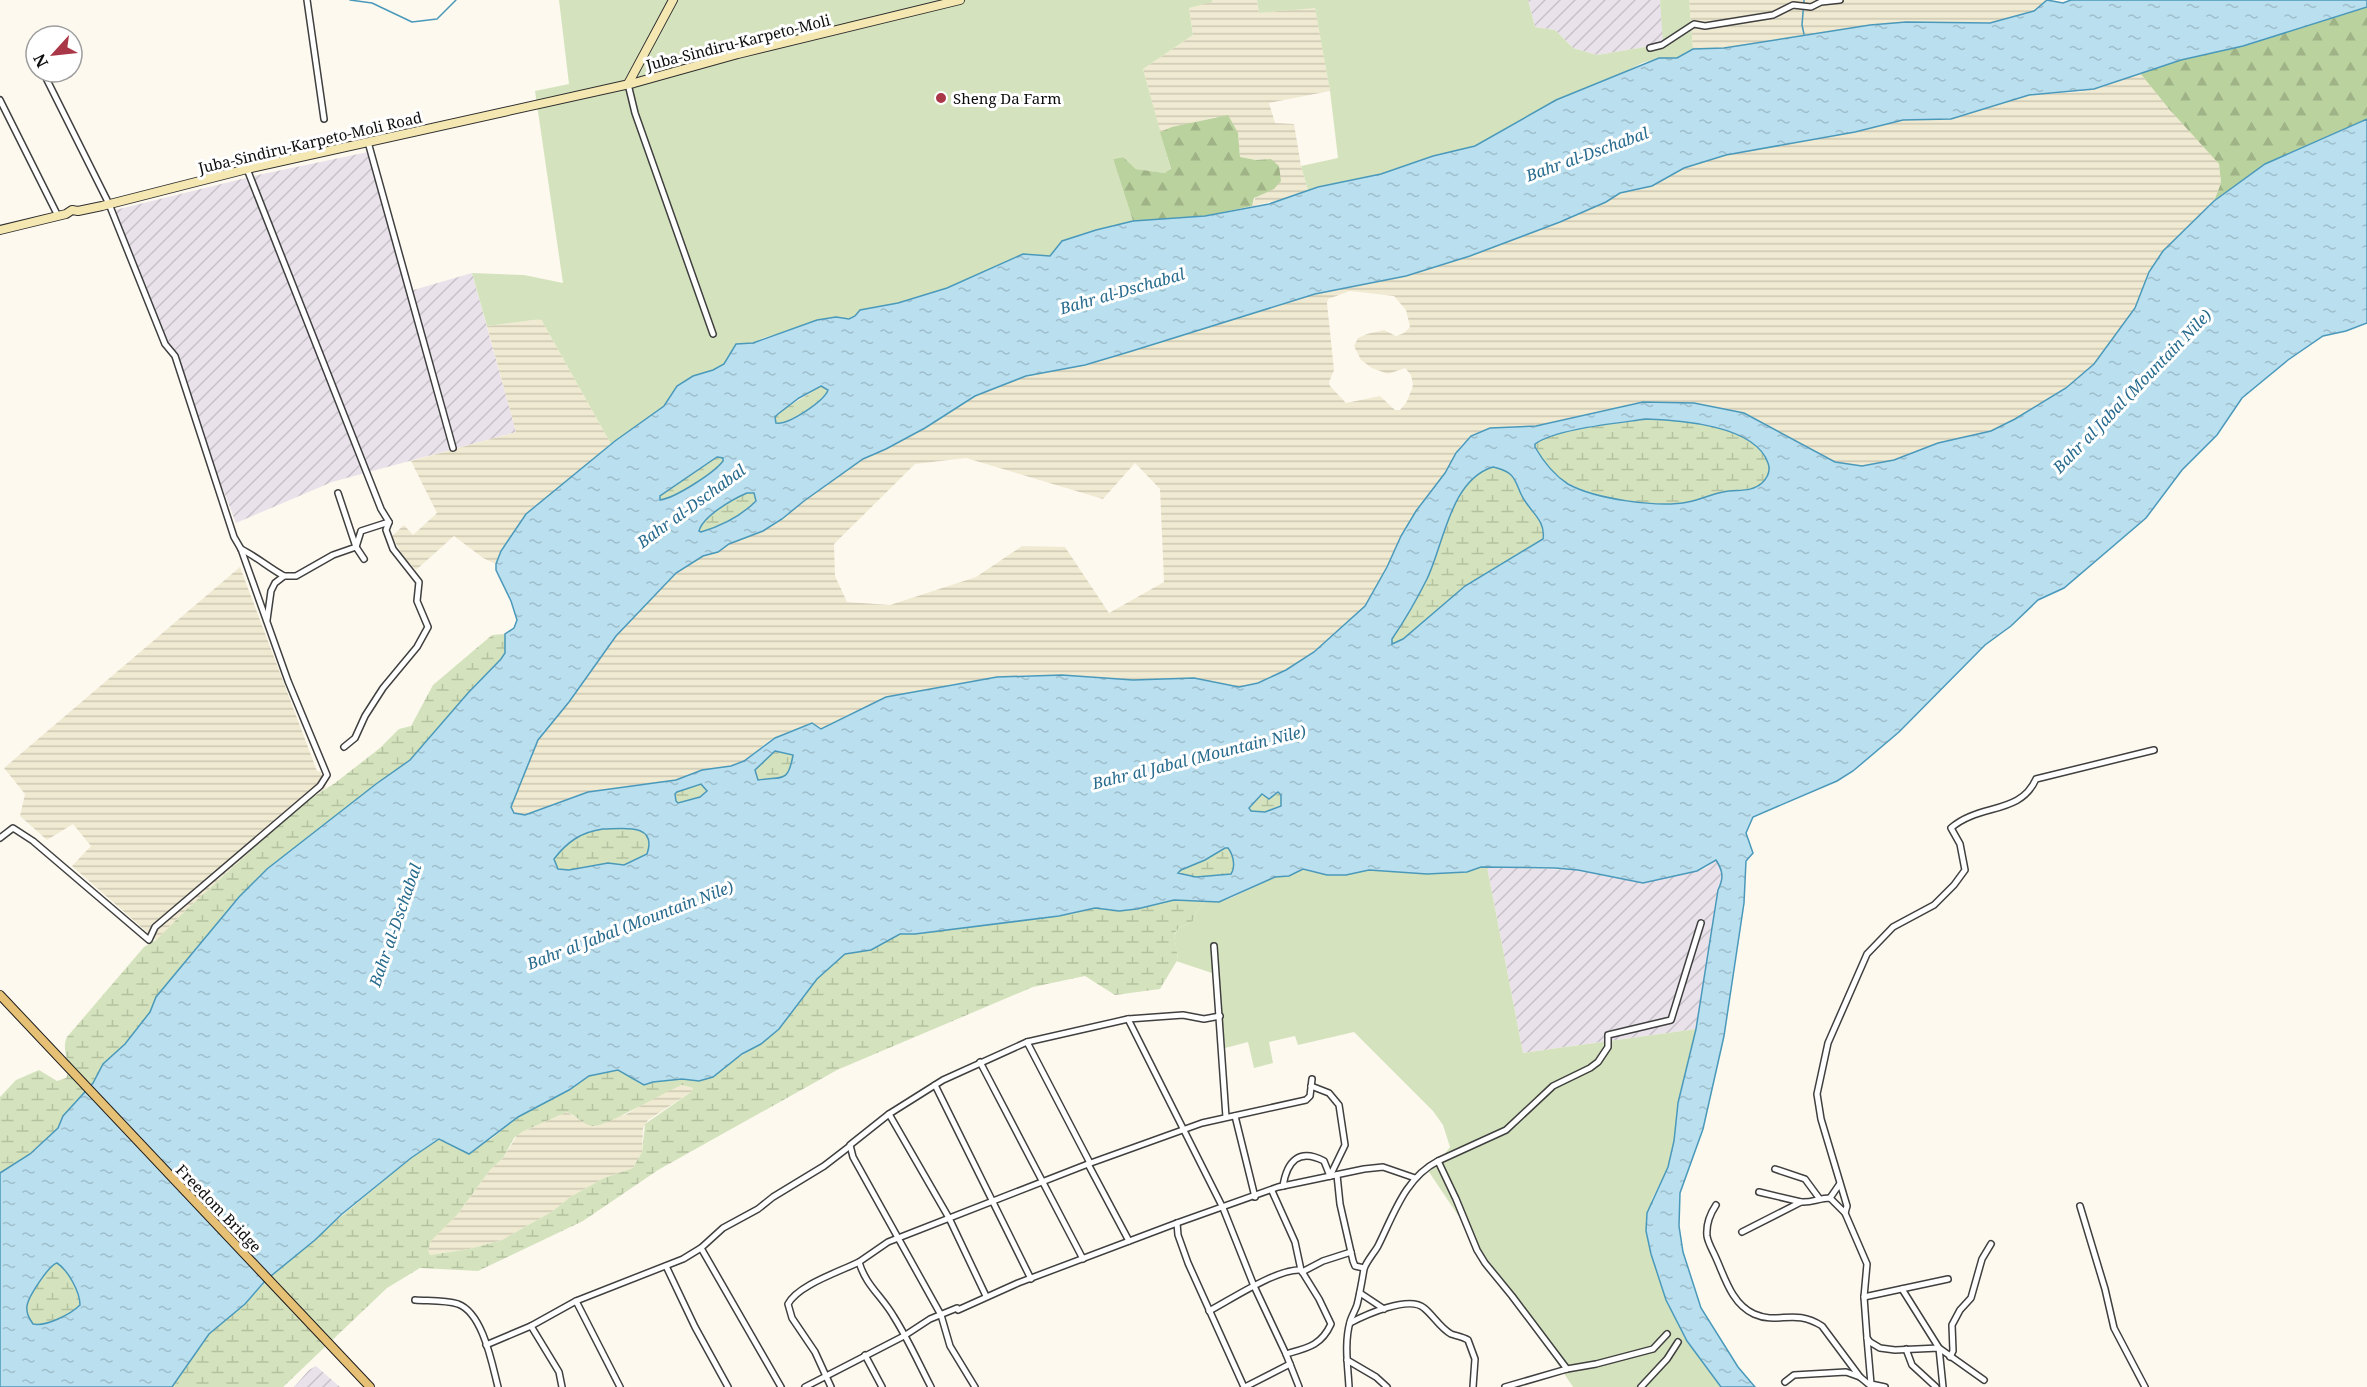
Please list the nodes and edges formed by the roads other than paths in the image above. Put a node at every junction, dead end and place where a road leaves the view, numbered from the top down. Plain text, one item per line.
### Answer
1 (307, 0) edge
2 (673, 0) edge
3 (960, 0) edge
4 (1840, 0) edge
5 (1650, 48) dead end
6 (49, 84) edge
7 (628, 84) junction
8 (0, 100) edge
9 (324, 119) dead end
10 (368, 142) junction
11 (247, 169) junction
12 (109, 204) junction
13 (58, 216) junction
14 (0, 230) edge
15 (713, 334) dead end
16 (453, 448) dead end
17 (338, 493) dead end
18 (389, 522) junction
19 (356, 547) junction
20 (241, 549) junction
21 (364, 559) dead end
22 (284, 576) junction
23 (267, 622) junction
24 (344, 747) dead end
25 (2154, 750) dead end
26 (0, 838) edge
27 (1701, 922) dead end
28 (1214, 946) dead end
29 (0, 995) edge
30 (1220, 1016) junction
31 (1128, 1019) junction
32 (1027, 1042) junction
33 (980, 1062) junction
34 (935, 1085) junction
35 (889, 1114) junction
36 (1235, 1116) junction
37 (1226, 1117) junction
38 (1183, 1130) junction
39 (849, 1146) junction
40 (1438, 1161) junction
41 (1089, 1164) junction
42 (1775, 1169) dead end
43 (1337, 1175) junction
44 (1330, 1176) junction
45 (1415, 1178) junction
46 (1043, 1183) junction
47 (1839, 1185) junction
48 (1283, 1186) junction
49 (1272, 1191) junction
50 (1759, 1192) dead end
51 (1255, 1197) junction
52 (1819, 1198) junction
53 (1830, 1198) junction
54 (993, 1202) junction
55 (1802, 1202) junction
56 (1716, 1205) dead end
57 (2080, 1206) dead end
58 (1223, 1208) junction
59 (1845, 1213) junction
60 (949, 1218) junction
61 (1177, 1222) junction
62 (1742, 1232) dead end
63 (899, 1238) junction
64 (1129, 1241) junction
65 (1991, 1244) dead end
66 (701, 1248) junction
67 (1351, 1252) junction
68 (1083, 1259) junction
69 (859, 1262) junction
70 (666, 1266) junction
71 (1364, 1268) junction
72 (1301, 1271) junction
73 (1031, 1279) junction
74 (1948, 1279) dead end
75 (1254, 1286) junction
76 (1902, 1289) junction
77 (1360, 1293) junction
78 (986, 1296) junction
79 (1864, 1297) junction
80 (415, 1300) dead end
81 (576, 1301) junction
82 (1386, 1310) junction
83 (1209, 1311) junction
84 (941, 1315) junction
85 (1350, 1323) junction
86 (531, 1326) junction
87 (1667, 1334) dead end
88 (904, 1336) junction
89 (1868, 1338) junction
90 (1678, 1342) dead end
91 (486, 1345) junction
92 (1939, 1348) junction
93 (1906, 1349) junction
94 (1286, 1354) junction
95 (865, 1355) junction
96 (1950, 1357) junction
97 (1347, 1360) junction
98 (1290, 1365) junction
99 (1567, 1369) junction
100 (826, 1376) junction
101 (1860, 1377) junction
102 (1984, 1380) dead end
103 (1785, 1382) dead end
104 (1872, 1386) edge
105 (370, 1387) edge
106 (498, 1387) edge
107 (562, 1387) edge
108 (620, 1387) edge
109 (728, 1387) edge
110 (781, 1387) edge
111 (805, 1387) edge
112 (831, 1387) edge
113 (882, 1387) edge
114 (931, 1387) edge
115 (975, 1387) edge
116 (1245, 1387) edge
117 (1299, 1387) edge
118 (1349, 1387) edge
119 (1387, 1387) edge
120 (1473, 1387) edge
121 (1505, 1387) edge
122 (1641, 1387) edge
123 (1885, 1387) edge
124 (1936, 1387) edge
125 (1943, 1387) edge
126 (2145, 1387) edge

1 - 9 street
2 - 7 main road
3 - 7 main road, Juba-Sindiru-Karpeto-Moli
4 - 5 street
6 - 12 street
7 - 10 main road, Juba-Sindiru-Karpeto-Moli Road
7 - 15 street
8 - 13 street
10 - 11 main road, Juba-Sindiru-Karpeto-Moli Road
10 - 16 street
11 - 12 main road, Juba-Sindiru-Karpeto-Moli Road
11 - 18 street
12 - 13 main road, Juba-Sindiru-Karpeto-Moli Road
12 - 20 street
13 - 14 main road, Juba-Sindiru-Karpeto-Moli Road
17 - 19 street
18 - 19 street
18 - 24 street
19 - 21 street
19 - 22 street
20 - 22 street
20 - 23 street
22 - 23 street
23 - 26 street
25 - 47 street
27 - 40 street
28 - 30 street
29 - 105 main road, Freedom Bridge
30 - 31 street
30 - 37 street
31 - 32 street
31 - 38 street
32 - 33 street
32 - 41 street
33 - 34 street
33 - 46 street
34 - 35 street
34 - 54 street
35 - 39 street
35 - 60 street
36 - 37 street
36 - 44 street
36 - 51 street
37 - 38 street
38 - 41 street
38 - 58 street
39 - 63 street
39 - 66 street
40 - 45 street
40 - 99 street
41 - 46 street
41 - 64 street
42 - 52 street
43 - 44 street
43 - 45 street
43 - 67 street
44 - 48 street
44 - 48 street
45 - 71 street
46 - 54 street
46 - 68 street
47 - 53 street
47 - 59 street
48 - 49 street
49 - 51 street
49 - 72 street
50 - 55 street
51 - 58 street
52 - 53 street
52 - 55 street
53 - 59 street
54 - 60 street
54 - 73 street
55 - 62 street
56 - 101 street
57 - 126 street
58 - 61 street
58 - 75 street
59 - 79 street
60 - 63 street
60 - 78 street
61 - 64 street
61 - 83 street
63 - 69 street
63 - 84 street
64 - 68 street
65 - 96 street
66 - 70 street
66 - 110 street
67 - 71 street
67 - 72 street
68 - 73 street
69 - 88 street
69 - 100 street
70 - 81 street
70 - 109 street
71 - 77 street
72 - 75 street
72 - 94 street
73 - 78 street
74 - 76 street
75 - 83 street
75 - 94 street
76 - 79 street
76 - 92 street
77 - 82 street
77 - 85 street
78 - 84 street
79 - 89 street
80 - 91 street
81 - 86 street
81 - 108 street
82 - 85 street
82 - 120 street
83 - 116 street
84 - 88 street
84 - 115 street
85 - 97 street
86 - 91 street
86 - 107 street
87 - 99 street
88 - 95 street
88 - 114 street
89 - 93 street
89 - 104 street
90 - 122 street
91 - 106 street
92 - 93 street
92 - 96 street
92 - 125 street
93 - 124 street
94 - 98 street
95 - 100 street
95 - 113 street
96 - 102 street
97 - 118 street
97 - 119 street
98 - 116 street
98 - 117 street
99 - 121 street
100 - 111 street
100 - 112 street
101 - 103 street
101 - 104 street
104 - 123 street

